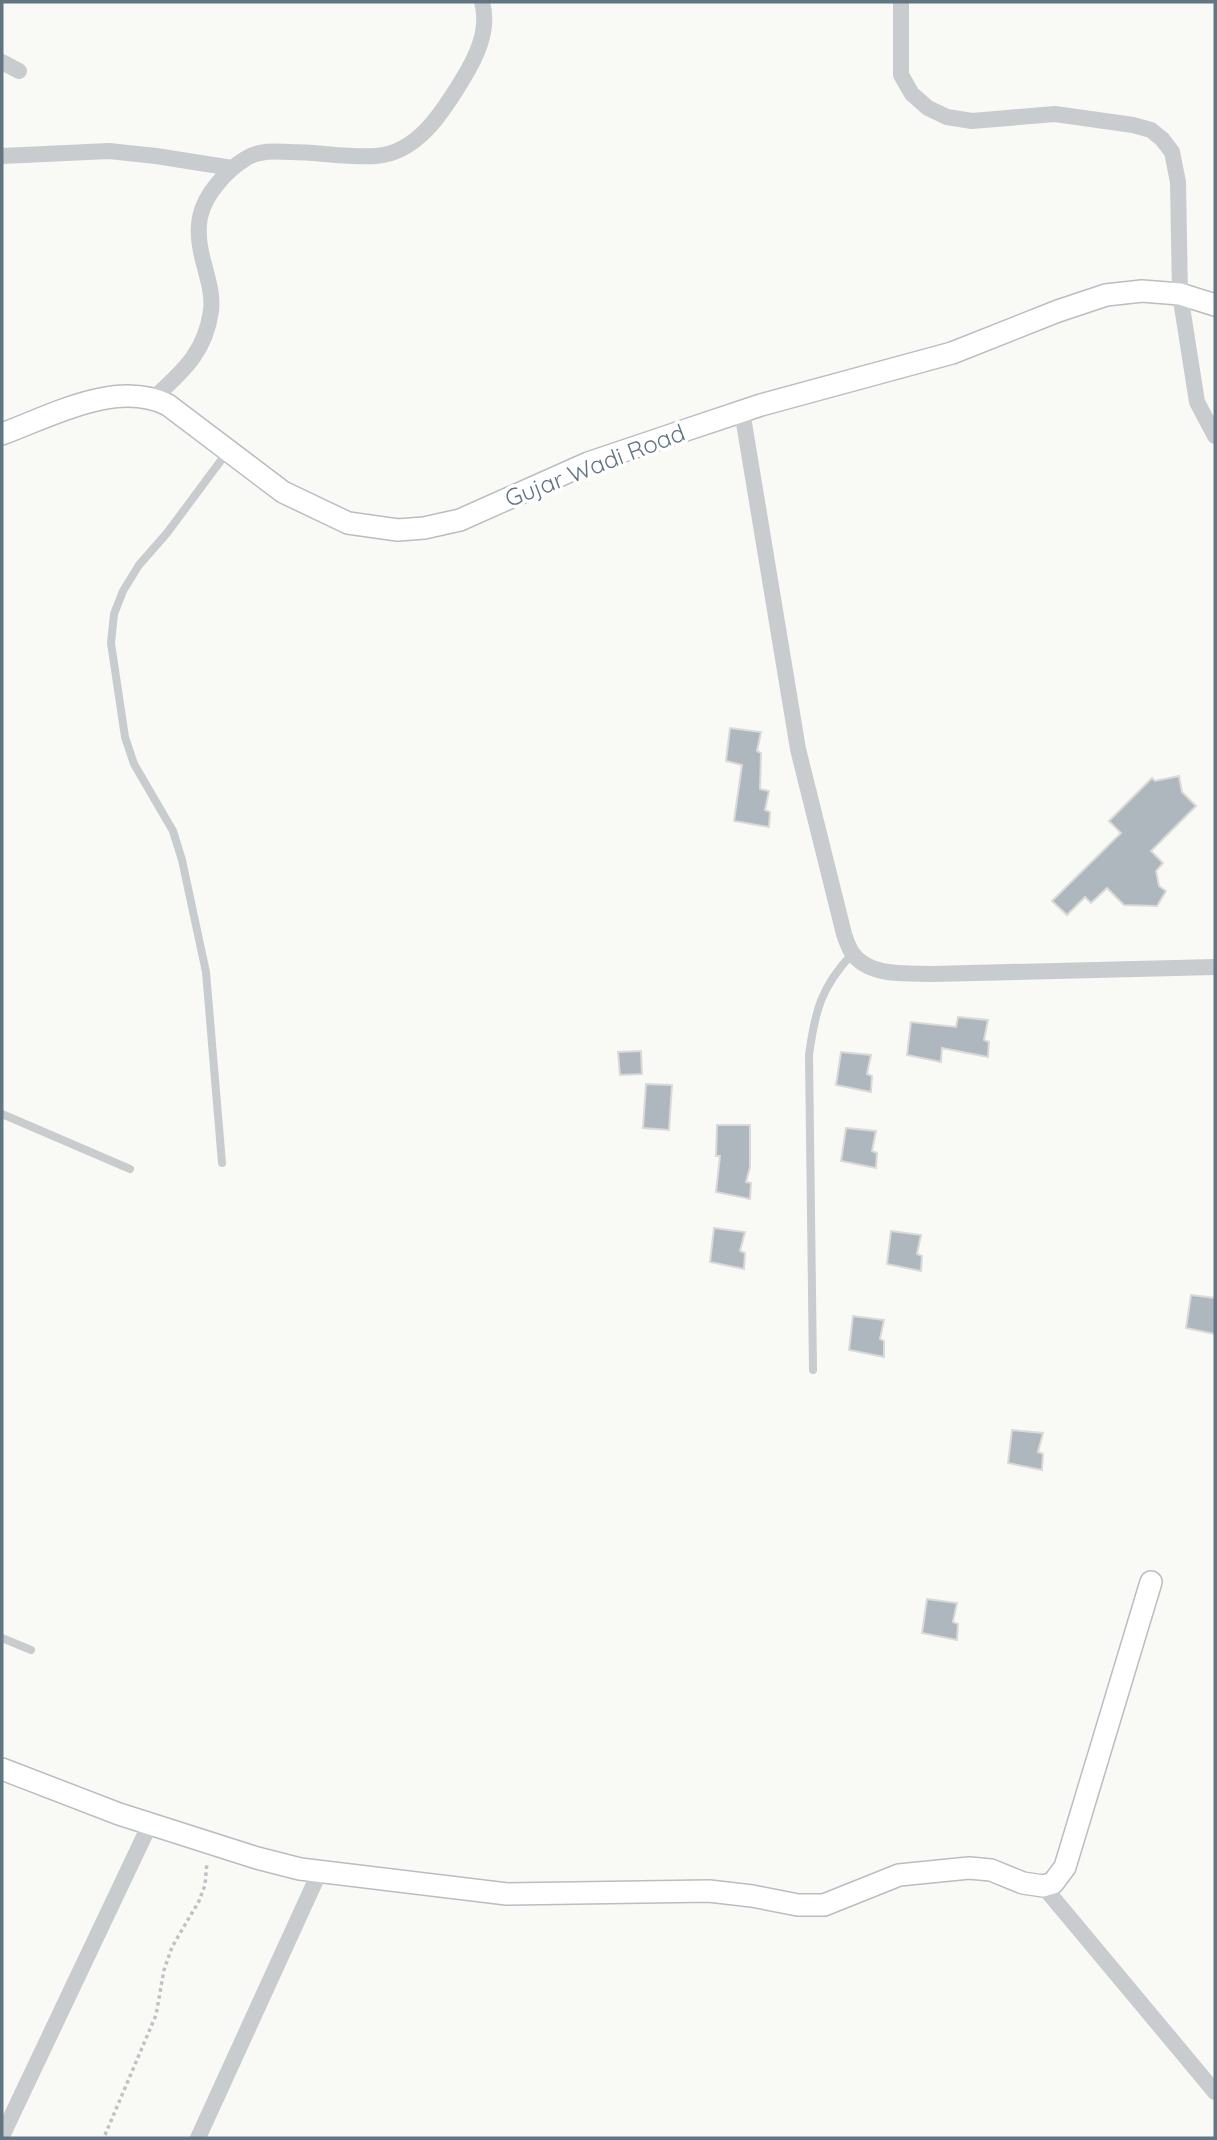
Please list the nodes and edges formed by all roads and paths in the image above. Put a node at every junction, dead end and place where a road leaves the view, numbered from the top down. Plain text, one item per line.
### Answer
1 (482, 2) edge
2 (901, 2) edge
3 (2, 62) edge
4 (19, 71) dead end
5 (2, 156) edge
6 (232, 168) junction
7 (1180, 293) junction
8 (1215, 305) edge
9 (154, 398) junction
10 (742, 411) junction
11 (2, 434) edge
12 (1215, 436) edge
13 (228, 451) junction
14 (852, 954) junction
15 (1215, 967) edge
16 (2, 1114) edge
17 (222, 1163) dead end
18 (130, 1169) dead end
19 (813, 1370) dead end
20 (1151, 1582) dead end
21 (2, 1638) edge
22 (31, 1650) dead end
23 (2, 1769) edge
24 (150, 1824) junction
25 (208, 1843) junction
26 (320, 1871) junction
27 (1043, 1886) junction
28 (1215, 2092) edge
29 (105, 2135) dead end
30 (2, 2136) edge
31 (198, 2138) edge

1 - 6 street
2 - 7 street
3 - 4 street
5 - 6 street
6 - 9 street
7 - 8 street, Gujar Wadi Road
7 - 10 street, Gujar Wadi Road
7 - 12 street
9 - 11 street, Gujar Wadi Road
9 - 13 street, Gujar Wadi Road
10 - 13 street, Gujar Wadi Road
10 - 14 street
13 - 17 lane
14 - 15 street
14 - 19 lane
16 - 18 lane
20 - 27 street
21 - 22 lane
23 - 24 street
24 - 25 street
24 - 30 street
25 - 26 street
25 - 29 path
26 - 27 street
26 - 31 street
27 - 28 street

